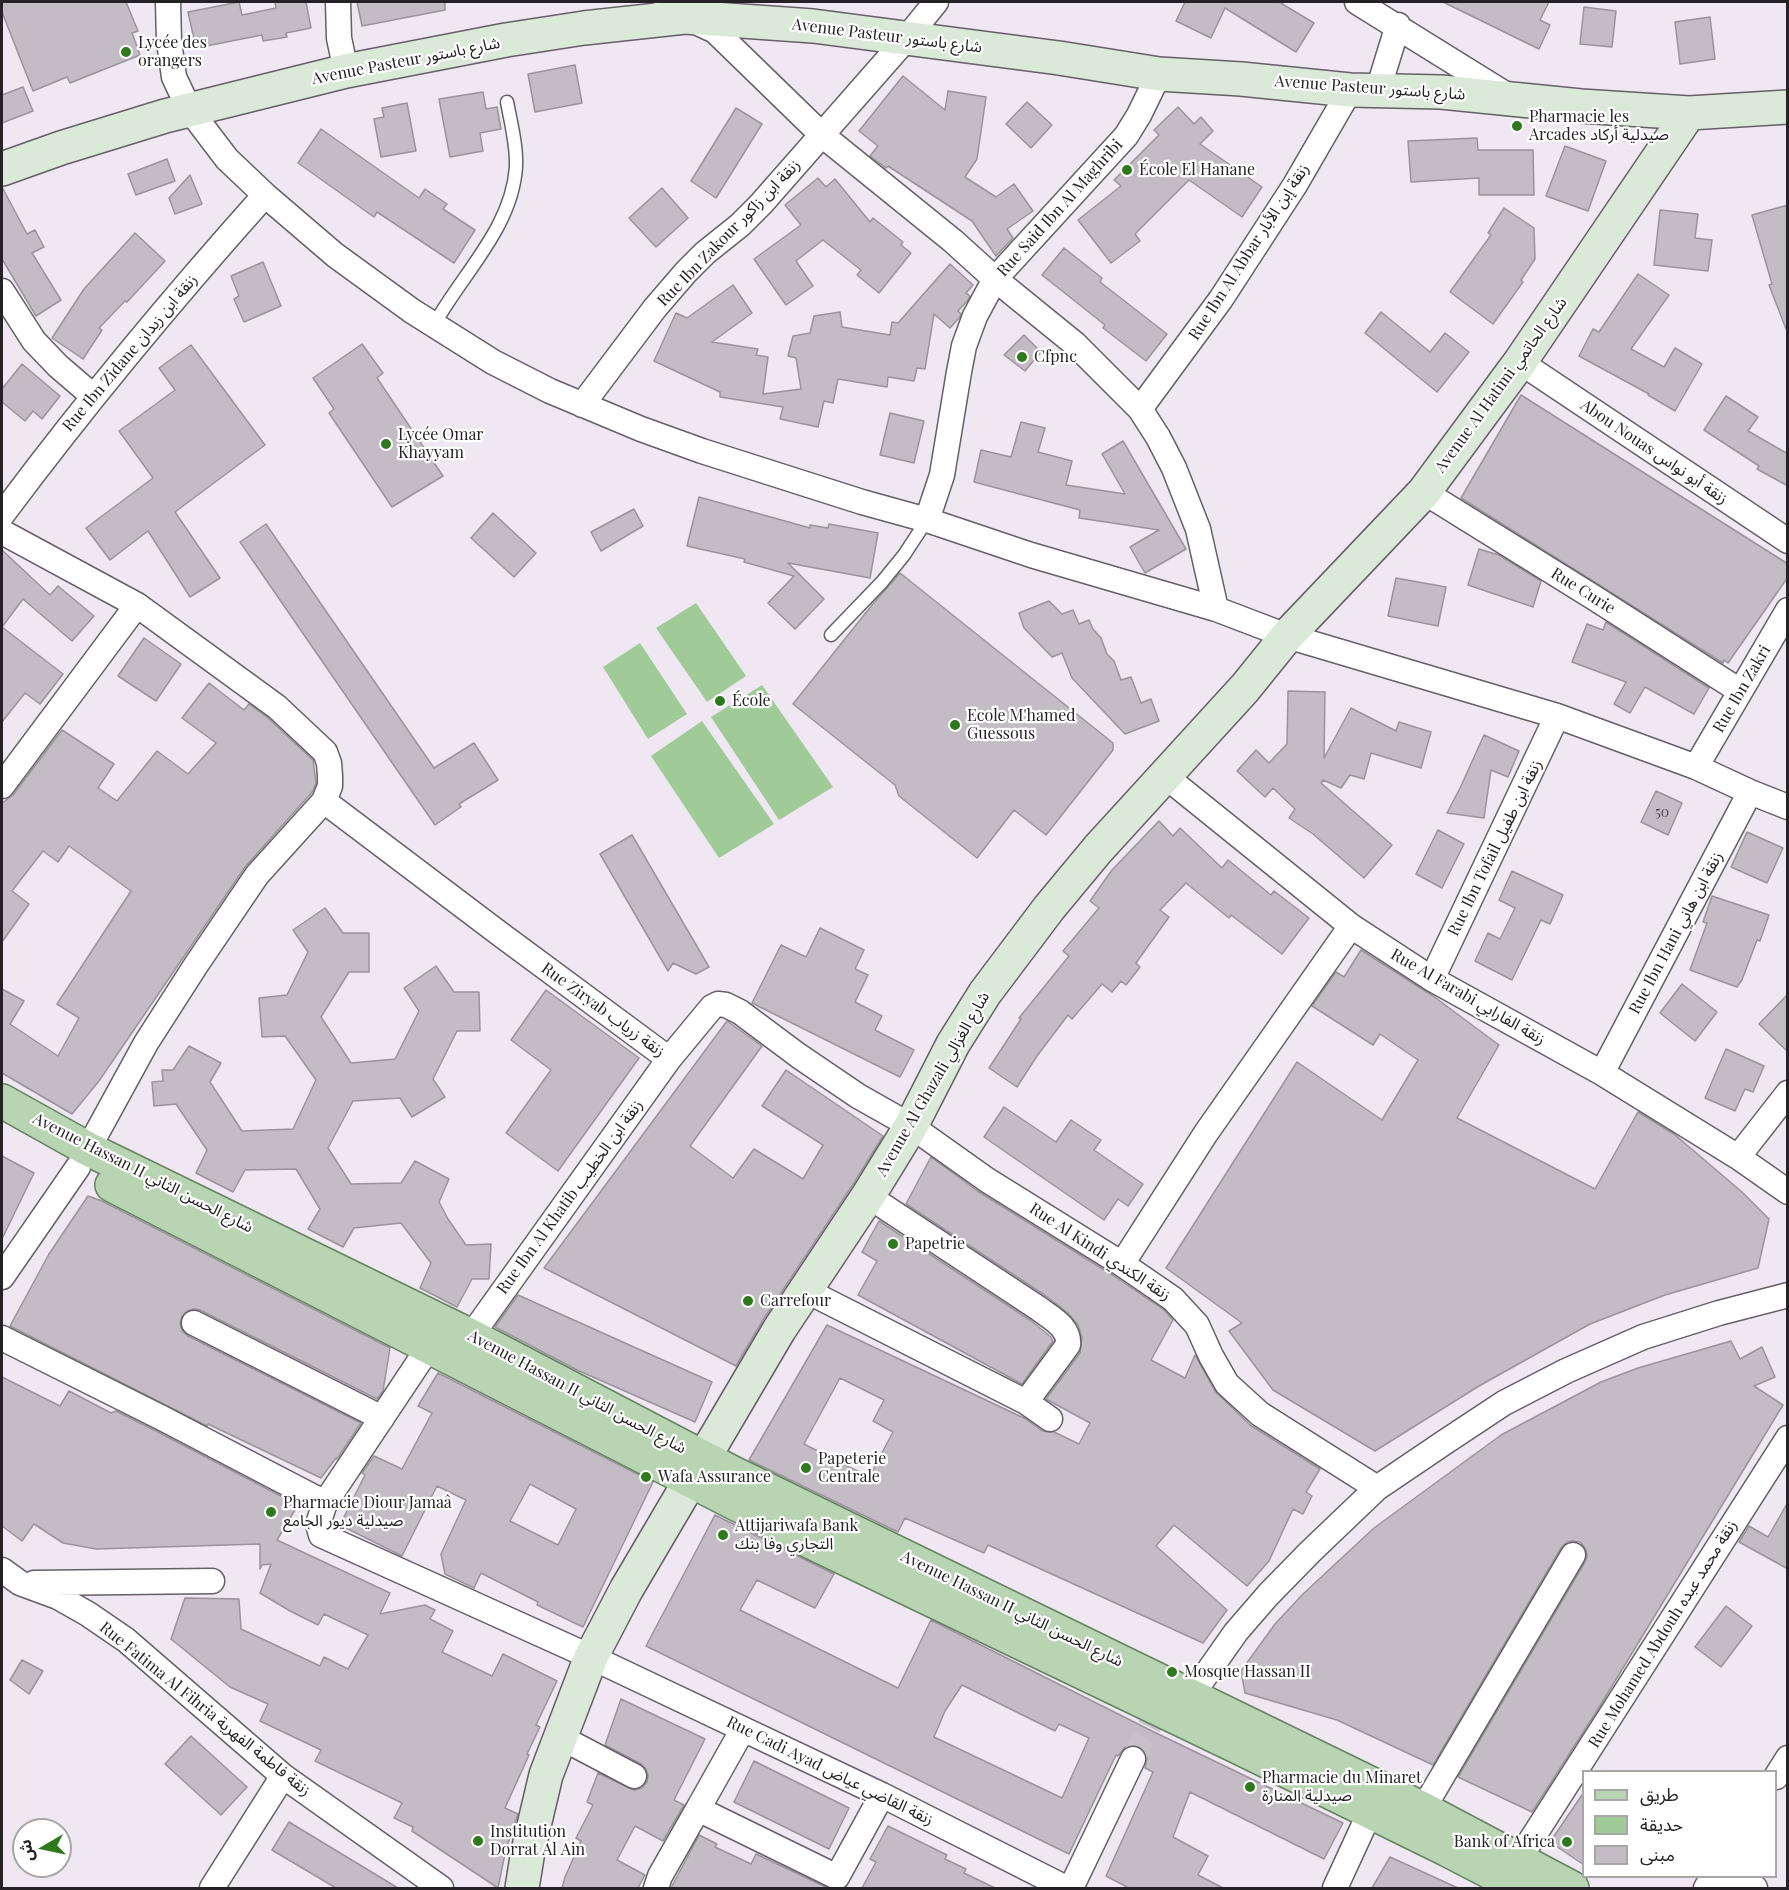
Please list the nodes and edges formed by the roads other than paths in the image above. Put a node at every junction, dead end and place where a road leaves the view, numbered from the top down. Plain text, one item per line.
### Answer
1 (168, 2) edge
2 (338, 2) edge
3 (936, 2) edge
4 (1357, 2) edge
5 (676, 9) edge
6 (1398, 25) junction
7 (906, 39) junction
8 (346, 71) junction
9 (1159, 74) junction
10 (1364, 90) junction
11 (1514, 100) junction
12 (507, 102) dead end
13 (1788, 107) edge
14 (189, 109) junction
15 (1689, 113) junction
16 (822, 135) junction
17 (2, 169) edge
18 (265, 195) junction
19 (995, 279) junction
20 (2, 291) edge
21 (434, 326) junction
22 (1520, 362) junction
23 (93, 396) junction
24 (582, 405) junction
25 (1140, 409) junction
26 (1424, 492) junction
27 (2, 515) edge
28 (927, 520) junction
29 (2, 532) edge
30 (1788, 541) edge
31 (137, 605) junction
32 (1215, 609) junction
33 (1788, 610) edge
34 (831, 635) dead end
35 (1287, 636) junction
36 (1740, 691) junction
37 (1557, 716) junction
38 (1696, 767) junction
39 (1164, 776) junction
40 (2, 786) edge
41 (1750, 792) junction
42 (324, 801) junction
43 (1788, 807) edge
44 (1351, 926) junction
45 (1432, 980) junction
46 (669, 1059) junction
47 (1602, 1073) junction
48 (1788, 1093) edge
49 (2, 1101) edge
50 (2, 1126) edge
51 (911, 1126) junction
52 (1738, 1157) junction
53 (83, 1158) junction
54 (1788, 1192) edge
55 (868, 1196) junction
56 (1122, 1264) junction
57 (2, 1277) edge
58 (805, 1290) junction
59 (1788, 1295) edge
60 (194, 1323) dead end
61 (471, 1336) junction
62 (2, 1338) edge
63 (429, 1347) junction
64 (1026, 1402) junction
65 (382, 1418) junction
66 (1050, 1419) dead end
67 (1788, 1438) edge
68 (698, 1469) junction
69 (1377, 1488) junction
70 (325, 1503) junction
71 (1573, 1555) dead end
72 (8, 1578) edge
73 (212, 1581) dead end
74 (591, 1657) junction
75 (1191, 1696) junction
76 (743, 1729) junction
77 (560, 1737) junction
78 (1788, 1758) edge
79 (1133, 1759) tunnel mouth
80 (1584, 1770) edge
81 (1582, 1773) edge
82 (1777, 1775) edge
83 (283, 1776) junction
84 (634, 1776) dead end
85 (882, 1795) junction
86 (698, 1809) junction
87 (1423, 1809) junction
88 (1371, 1812) junction
89 (1520, 1874) edge
90 (1730, 1878) edge
91 (1031, 1880) edge
92 (835, 1882) edge
93 (212, 1888) edge
94 (441, 1888) edge
95 (522, 1888) edge
96 (656, 1888) edge
97 (1069, 1888) edge
98 (1335, 1888) edge
99 (1572, 1888) edge
100 (1755, 1888) edge

1 - 14 street
2 - 8 street
3 - 7 street, Rue Ibn Zakour زنقة ابن زاكور
4 - 6 street
5 - 7 street, Avenue Pasteur شارع باستور
5 - 8 street, Avenue Pasteur شارع باستور
5 - 16 street
6 - 10 street, Rue Ibn Al Abbar زنقة إبن الأبار
6 - 11 street
7 - 9 street, Avenue Pasteur شارع باستور
7 - 16 street, Rue Ibn Zakour زنقة ابن زاكور
8 - 14 street, Avenue Pasteur شارع باستور
9 - 10 street, Avenue Pasteur شارع باستور
9 - 19 street, Rue Said Ibn Al Maghribi
10 - 11 street, Avenue Pasteur شارع باستور
10 - 25 street, Rue Ibn Al Abbar زنقة إبن الأبار
11 - 15 street, Avenue Pasteur شارع باستور
12 - 21 lane
13 - 15 street, Avenue Pasteur شارع باستور
14 - 17 street, Avenue Pasteur شارع باستور
14 - 18 street
15 - 22 street, Avenue Al Hatimi شارع الحاتمي
16 - 19 street
16 - 24 street, Rue Ibn Zakour زنقة ابن زاكور
18 - 21 street
18 - 23 street, Rue Ibn Zidane زنقة ابن زيدان
19 - 25 street
19 - 28 street, Rue Said Ibn Al Maghribi
20 - 23 street
21 - 24 street
22 - 26 street, Avenue Al Hatimi شارع الحاتمي
22 - 30 street, Abou Nouas زنقة أبو نواس
23 - 27 street, Rue Ibn Zidane زنقة ابن زيدان
24 - 28 street
25 - 32 street
26 - 35 street, Avenue Al Hatimi شارع الحاتمي
26 - 36 street, Rue Curie
28 - 32 street
28 - 34 lane
29 - 31 street
31 - 40 street
31 - 42 street
32 - 35 street
33 - 36 street, Rue Ibn Zakri
35 - 37 street
35 - 39 street, Avenue Al Ghazali شارع الغزالي
36 - 38 street, Rue Ibn Zakri
37 - 38 street
37 - 45 street, Rue Ibn Tofail زنقة ابن طفيل
38 - 41 street
39 - 44 street, Rue Al Farabi زنقة الفارابي
39 - 51 street, Avenue Al Ghazali شارع الغزالي
41 - 43 street
41 - 47 street, Rue Ibn Hani زنقة ابن هاني
42 - 46 street, Rue Ziryab زنقة زرياب
42 - 53 street
44 - 45 street, Rue Al Farabi زنقة الفارابي
44 - 56 street
45 - 47 street, Rue Al Farabi زنقة الفارابي
46 - 51 street, Rue Ziryab زنقة زرياب
46 - 61 street, Rue Ibn Al Khatib زنقة ابن الخطيب
47 - 52 street, Rue Al Farabi زنقة الفارابي
48 - 52 street
49 - 53 main road, Avenue Hassan II شارع الحسن الثاني
50 - 53 main road, Avenue Hassan II شارع الحسن الثاني
51 - 55 street, Avenue Al Ghazali شارع الغزالي
51 - 56 street, Rue Al Kindi زنقة الكندي
52 - 54 street, Rue Al Farabi زنقة الفارابي
53 - 57 street
53 - 61 main road, Avenue Hassan II شارع الحسن الثاني
53 - 63 main road, Avenue Hassan II شارع الحسن الثاني
55 - 58 street, Avenue Al Ghazali شارع الغزالي
55 - 64 street
56 - 69 street, Rue Al Kindi زنقة الكندي
58 - 64 street
58 - 68 street, Avenue Al Ghazali شارع الغزالي
59 - 69 street
60 - 65 street
61 - 68 main road, Avenue Hassan II شارع الحسن الثاني
62 - 70 street
63 - 65 street
63 - 68 main road, Avenue Hassan II شارع الحسن الثاني
64 - 66 street
65 - 70 street
67 - 80 street, Rue Mohamed Abdouh زنقة محمد عبده
68 - 74 street, Avenue Al Ghazali شارع الغزالي
68 - 75 main road, Avenue Hassan II شارع الحسن الثاني
68 - 88 main road, Avenue Hassan II شارع الحسن الثاني
69 - 75 street
70 - 74 street, Rue Cadi Ayad زنقة القاضي عياض
71 - 87 street
72 - 73 street
72 - 83 street, Rue Fatima Al Fihria زنقة فاطمة الفهرية
74 - 76 street, Rue Cadi Ayad زنقة القاضي عياض
74 - 77 street, Avenue Al Ghazali شارع الغزالي
75 - 87 main road, Avenue Hassan II شارع الحسن الثاني
76 - 85 street, Rue Cadi Ayad زنقة القاضي عياض
76 - 86 street
77 - 84 street
77 - 95 street, Avenue Al Ghazali شارع الغزالي
78 - 82 street
79 - 97 street
81 - 89 street, Rue Mohamed Abdouh زنقة محمد عبده
83 - 93 street
83 - 94 street, Rue Fatima Al Fihria زنقة فاطمة الفهرية
85 - 91 street, Rue Cadi Ayad زنقة القاضي عياض
85 - 92 street
86 - 92 street
86 - 96 street
87 - 89 main road, Avenue Hassan II شارع الحسن الثاني
88 - 89 main road, Avenue Hassan II شارع الحسن الثاني
88 - 98 street
89 - 99 main road, Avenue Hassan II شارع الحسن الثاني
90 - 100 street
91 - 97 street, Rue Cadi Ayad زنقة القاضي عياض

